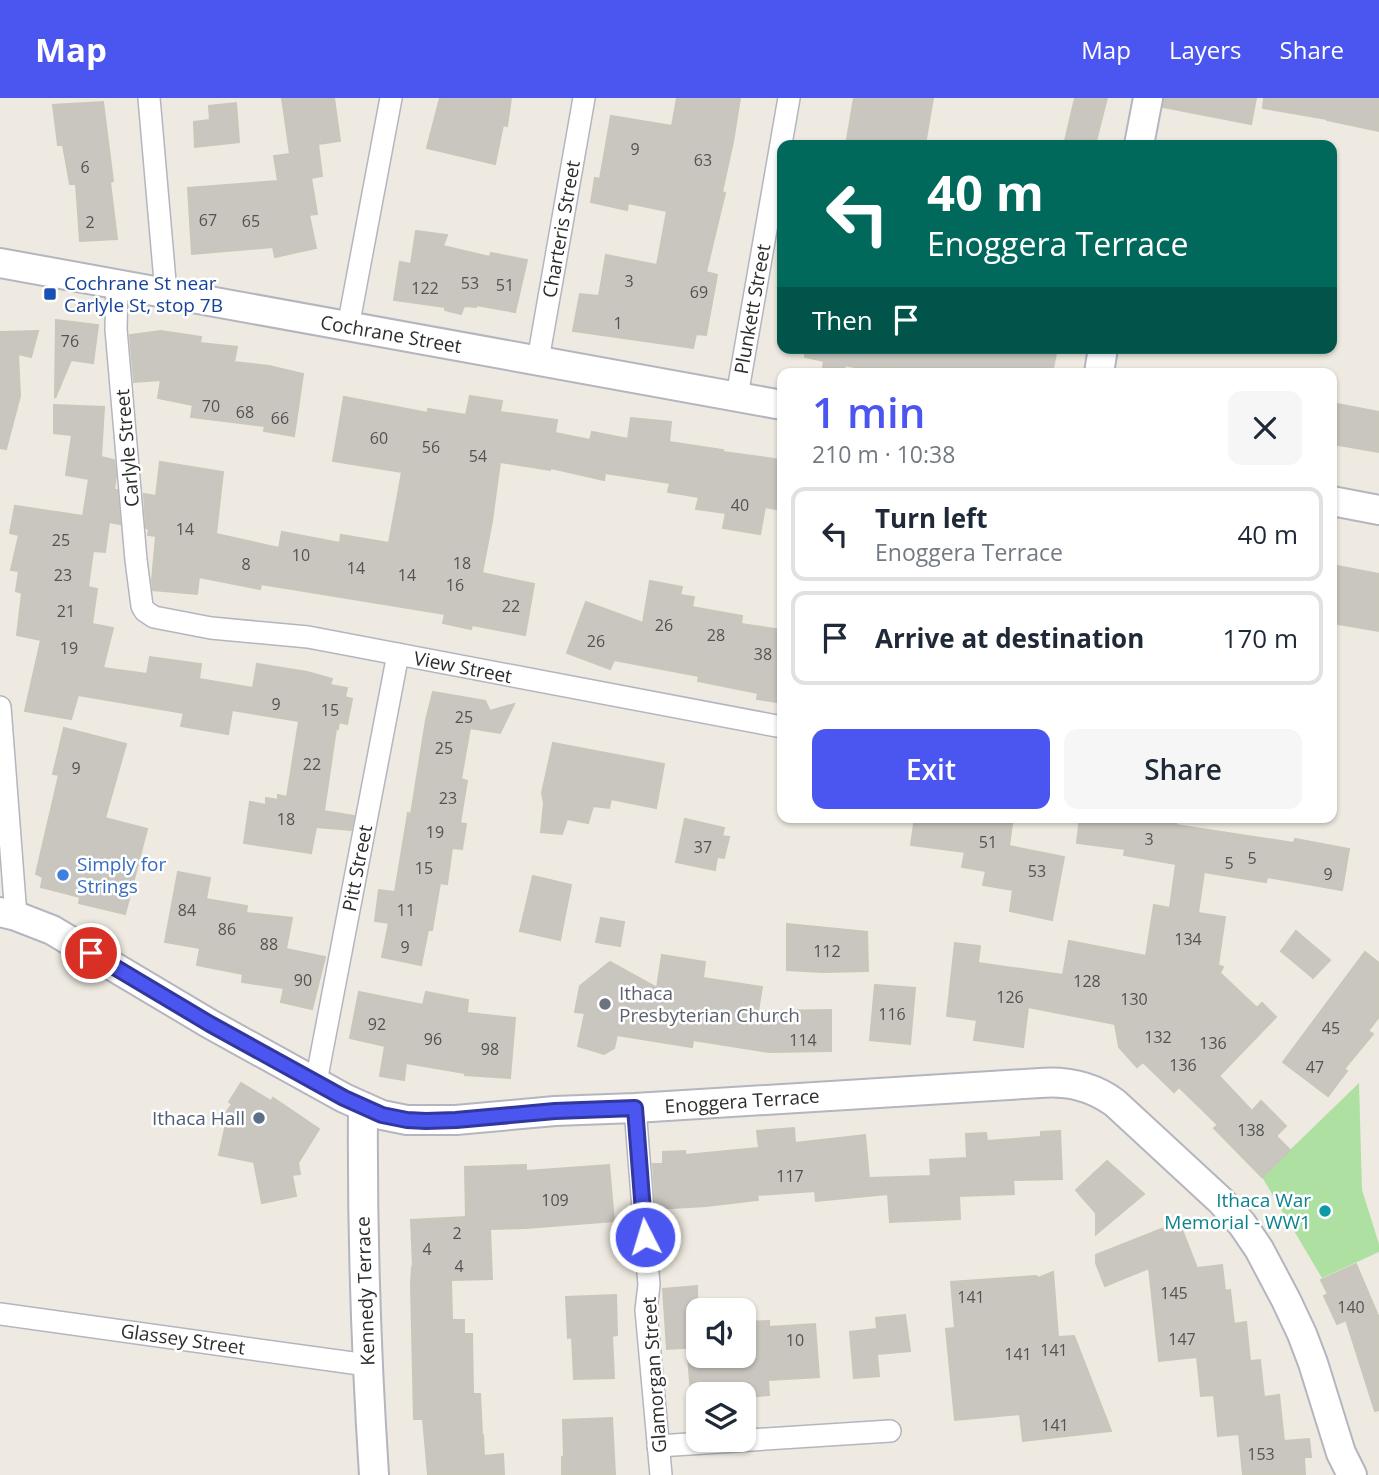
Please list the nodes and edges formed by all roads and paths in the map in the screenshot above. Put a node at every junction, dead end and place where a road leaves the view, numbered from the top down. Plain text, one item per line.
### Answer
1 (149, 98) edge
2 (391, 98) edge
3 (584, 98) edge
4 (789, 98) edge
5 (1148, 98) edge
6 (782, 140) edge
7 (1140, 140) edge
8 (777, 167) edge
9 (0, 263) edge
10 (117, 284) junction
11 (166, 293) junction
12 (348, 327) junction
13 (538, 360) junction
14 (737, 396) junction
15 (777, 404) edge
16 (1337, 502) edge
17 (1379, 510) edge
18 (145, 611) joint
19 (398, 654) junction
20 (0, 707) edge
21 (777, 726) edge
22 (8, 914) edge
23 (316, 1082) junction
24 (363, 1107) junction
25 (635, 1108) junction
26 (0, 1314) edge
27 (1313, 1363) junction
28 (367, 1365) junction
29 (890, 1431) dead end
30 (658, 1446) junction
31 (374, 1475) edge
32 (660, 1475) edge
33 (1352, 1475) edge
34 (1372, 1475) edge

1 - 11 street
2 - 12 street
3 - 13 street, Charteris Street
4 - 6 street, Plunkett Street
5 - 7 main road
8 - 14 street, Plunkett Street
9 - 10 main road, Cochrane Street
10 - 11 main road, Cochrane Street
10 - 18 street, Carlyle Street
11 - 12 main road, Cochrane Street
12 - 13 main road, Cochrane Street
13 - 14 main road, Cochrane Street
14 - 15 main road, Cochrane Street
16 - 17 main road
18 - 19 street, View Street
19 - 21 street, View Street
19 - 23 street, Pitt Street
20 - 22 street
22 - 23 main road, Enoggera Terrace
23 - 24 main road, Enoggera Terrace
24 - 25 main road, Enoggera Terrace
24 - 28 main road, Kennedy Terrace
25 - 27 main road, Enoggera Terrace
25 - 30 street, Glamorgan Street
26 - 28 street, Glassey Street
27 - 33 main road, Enoggera Terrace
27 - 34 main road, Enoggera Terrace
28 - 31 main road, Kennedy Terrace
29 - 30 street
30 - 32 street, Glamorgan Street

